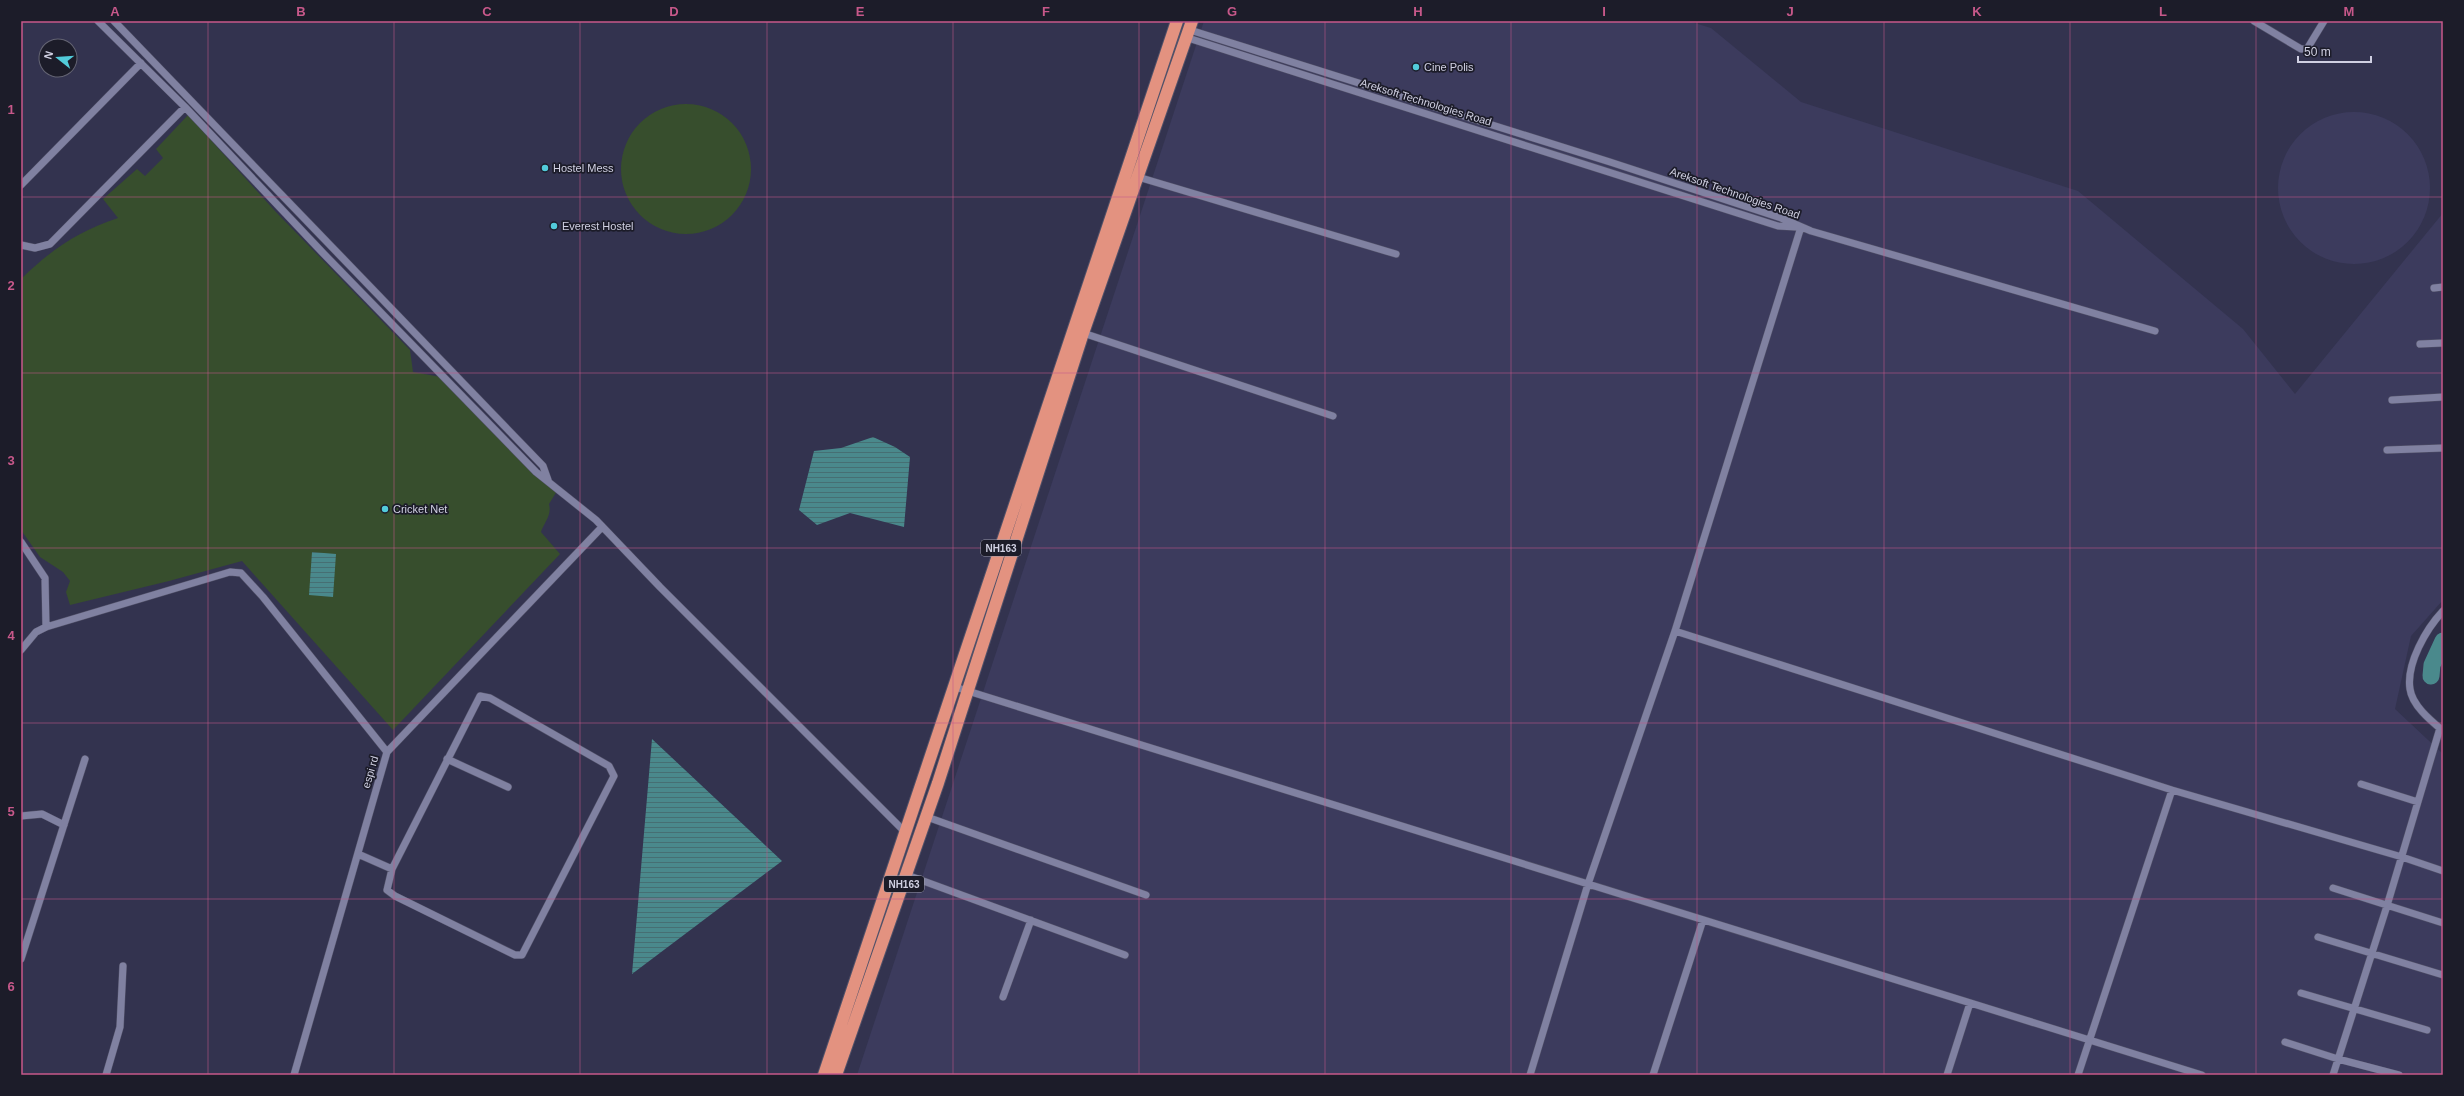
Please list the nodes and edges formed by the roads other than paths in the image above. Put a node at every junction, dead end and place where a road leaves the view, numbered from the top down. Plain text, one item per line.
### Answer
1 (98, 21) edge
2 (114, 21) edge
3 (1178, 21) edge
4 (2254, 21) edge
5 (2324, 21) edge
6 (1190, 29) edge
7 (141, 63) junction
8 (185, 107) junction
9 (1482, 122) junction
10 (1480, 130) junction
11 (1138, 177) junction
12 (21, 185) edge
13 (1801, 227) junction
14 (21, 245) edge
15 (1396, 254) dead end
16 (2443, 287) edge
17 (2434, 288) dead end
18 (2155, 331) dead end
19 (1083, 333) junction
20 (2443, 343) edge
21 (2420, 344) dead end
22 (2443, 397) edge
23 (2392, 400) dead end
24 (1333, 416) dead end
25 (2443, 448) edge
26 (2387, 450) dead end
27 (548, 480) junction
28 (602, 527) junction
29 (21, 542) edge
30 (2443, 611) edge
31 (46, 627) junction
32 (1675, 631) junction
33 (21, 650) edge
34 (954, 687) junction
35 (967, 691) junction
36 (2441, 730) edge
37 (387, 752) junction
38 (85, 759) dead end
39 (447, 759) junction
40 (2361, 784) dead end
41 (508, 787) dead end
42 (2172, 790) junction
43 (2418, 802) junction
44 (21, 816) edge
45 (927, 817) junction
46 (64, 825) junction
47 (907, 833) junction
48 (919, 839) junction
49 (358, 854) junction
50 (2402, 857) junction
51 (392, 869) junction
52 (2443, 871) edge
53 (907, 875) junction
54 (1588, 884) junction
55 (2333, 888) dead end
56 (1146, 895) dead end
57 (2387, 905) junction
58 (1030, 920) junction
59 (1703, 920) junction
60 (2443, 923) edge
61 (2318, 937) dead end
62 (2371, 954) junction
63 (1125, 955) dead end
64 (21, 959) edge
65 (123, 966) dead end
66 (2443, 975) edge
67 (2301, 993) dead end
68 (1003, 997) dead end
69 (1970, 1003) junction
70 (2354, 1009) junction
71 (2426, 1030) dead end
72 (2089, 1040) junction
73 (2285, 1042) dead end
74 (2338, 1059) junction
75 (106, 1075) edge
76 (294, 1075) edge
77 (824, 1075) edge
78 (836, 1075) edge
79 (1530, 1075) edge
80 (1653, 1075) edge
81 (1947, 1075) edge
82 (2078, 1075) edge
83 (2202, 1075) edge
84 (2333, 1075) edge
85 (2398, 1075) edge

1 - 7 street
2 - 27 street
3 - 34 highway, NH163
4 - 5 street
6 - 9 street, Areksoft Technologies Road
6 - 10 street, Areksoft Technologies Road
6 - 11 highway, NH163
7 - 8 street
7 - 12 street
8 - 14 street
8 - 27 street
9 - 10 street
9 - 13 street, Areksoft Technologies Road
10 - 13 street, Areksoft Technologies Road
11 - 15 street
11 - 19 highway, NH163
13 - 18 street
13 - 32 street
16 - 17 street
19 - 24 street
19 - 35 highway, NH163
20 - 21 street
22 - 23 street
25 - 26 street
27 - 28 street
28 - 37 street, espi rd
28 - 47 street
29 - 31 street
30 - 36 street
31 - 33 street
31 - 37 street
32 - 42 street
32 - 54 street
34 - 35 street
34 - 47 highway, NH163
35 - 45 highway, NH163
35 - 54 street
36 - 43 street
37 - 49 street, espi rd
38 - 46 street
39 - 41 street
39 - 51 street
39 - 51 street
40 - 43 street
42 - 50 street
42 - 72 street
43 - 50 street
44 - 46 street
45 - 48 highway, NH163
45 - 56 street
46 - 64 street
47 - 48 highway
47 - 77 highway, NH163
48 - 53 highway, NH163
49 - 51 street
49 - 76 street, espi rd
50 - 52 street
50 - 57 street
53 - 58 street
53 - 78 highway, NH163
54 - 59 street
54 - 79 street
55 - 57 street
57 - 60 street
57 - 62 street
58 - 63 street
58 - 68 street
59 - 69 street
59 - 80 street
61 - 62 street
62 - 66 street
62 - 70 street
65 - 75 street
67 - 70 street
69 - 72 street
69 - 81 street
70 - 71 street
70 - 74 street
72 - 82 street
72 - 83 street
73 - 74 street
74 - 84 street
74 - 85 street

